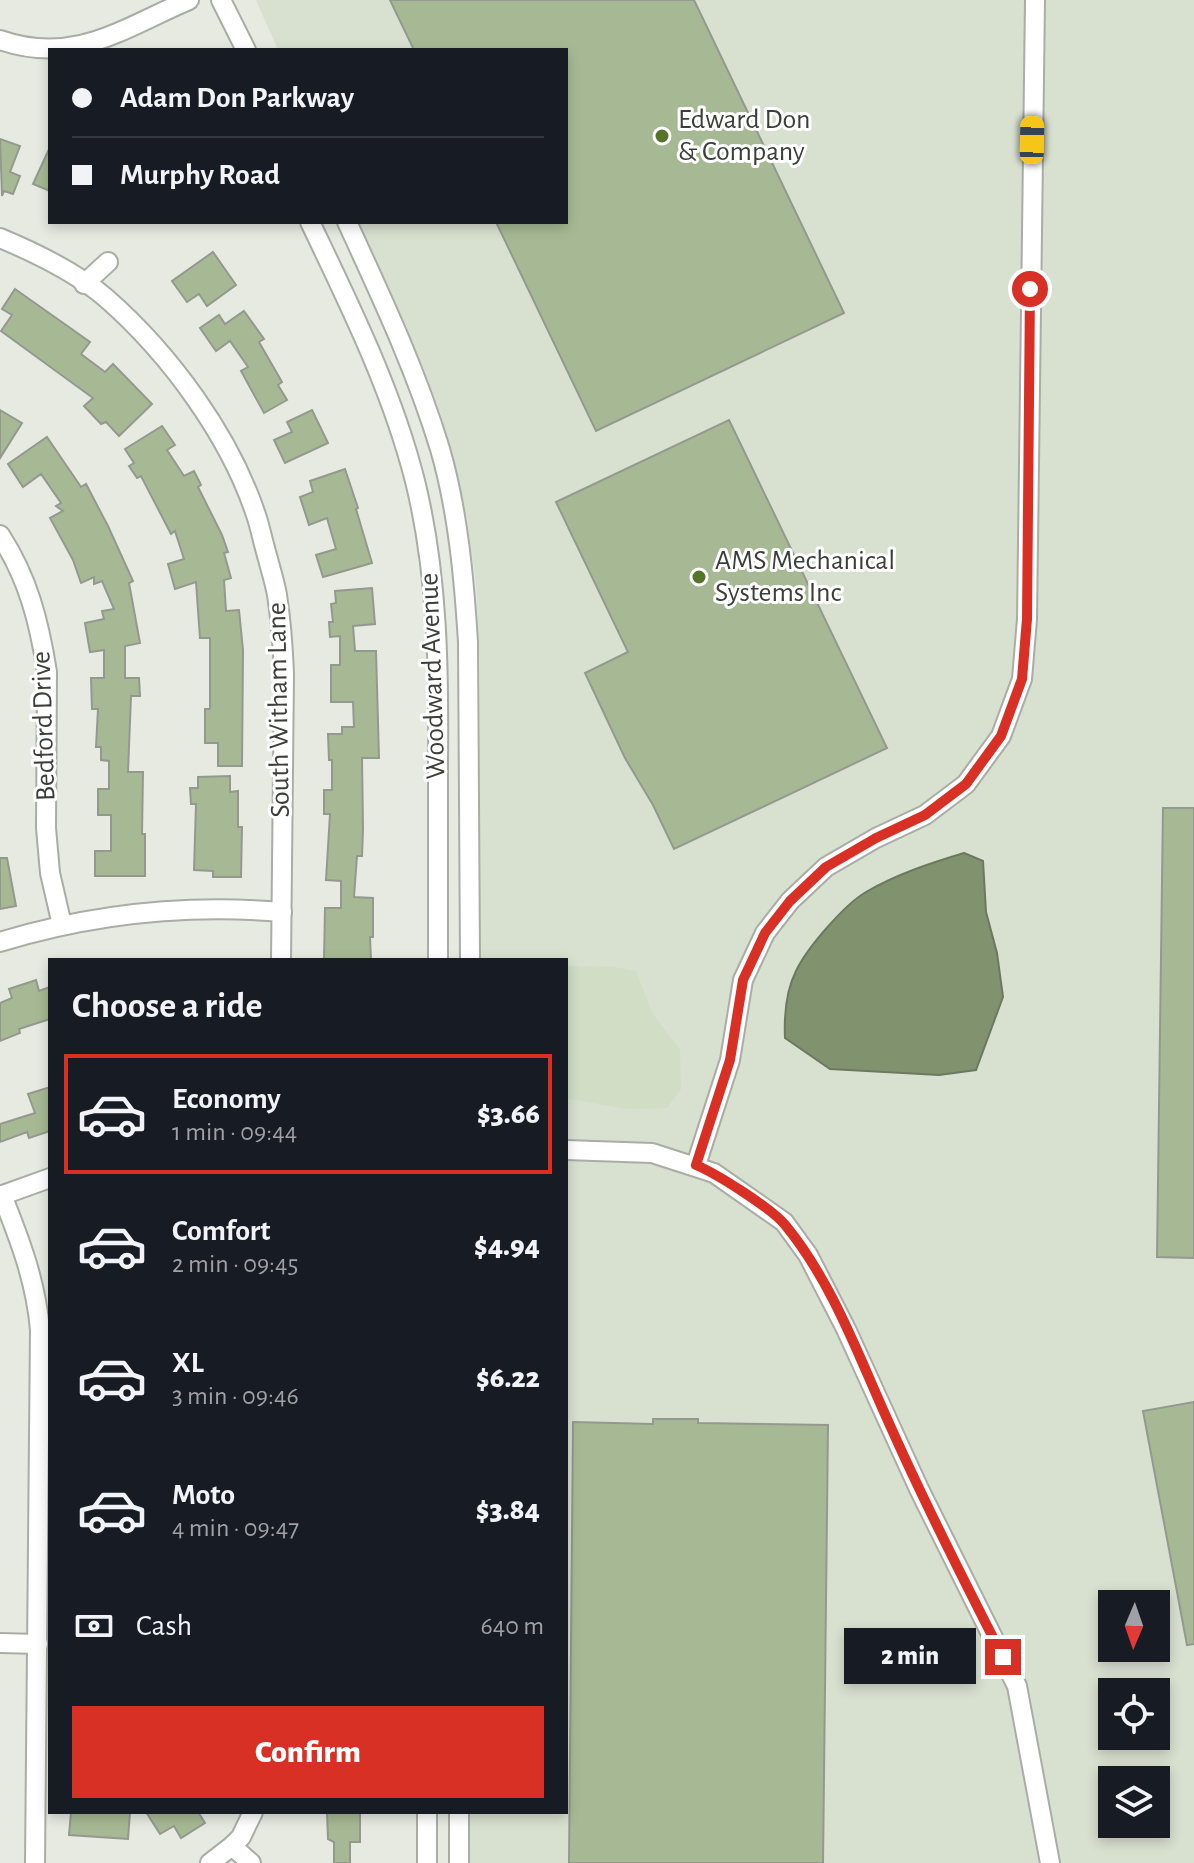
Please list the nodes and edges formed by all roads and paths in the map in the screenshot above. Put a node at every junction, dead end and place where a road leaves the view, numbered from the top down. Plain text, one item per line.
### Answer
1 (189, 0) edge
2 (221, 0) edge
3 (1035, 0) edge
4 (0, 40) edge
5 (70, 48) edge
6 (245, 48) edge
7 (48, 50) edge
8 (311, 224) edge
9 (348, 224) edge
10 (0, 238) edge
11 (108, 262) dead end
12 (84, 284) junction
13 (0, 535) edge
14 (282, 912) junction
15 (62, 925) junction
16 (0, 942) edge
17 (281, 958) edge
18 (438, 958) edge
19 (470, 958) edge
20 (568, 1150) edge
21 (696, 1165) junction
22 (48, 1179) edge
23 (1, 1196) edge
24 (0, 1643) edge
25 (38, 1644) junction
26 (252, 1814) edge
27 (427, 1814) edge
28 (459, 1814) edge
29 (232, 1846) junction
30 (35, 1863) edge
31 (210, 1863) edge
32 (251, 1863) edge
33 (427, 1863) edge
34 (459, 1863) edge
35 (1050, 1863) edge

1 - 5 street
2 - 6 street
3 - 21 street
4 - 7 street
8 - 18 street, Woodward Avenue
9 - 19 street, Woodward Avenue
10 - 12 street, South Witham Lane
11 - 12 street
12 - 14 street, South Witham Lane
13 - 15 street, Bedford Drive
14 - 15 street
14 - 17 street, South Witham Lane
15 - 16 street
20 - 21 street
21 - 35 street
22 - 23 street
23 - 25 street
24 - 25 street
25 - 30 street
26 - 29 street
27 - 33 street
28 - 34 street
29 - 31 street
29 - 32 street

